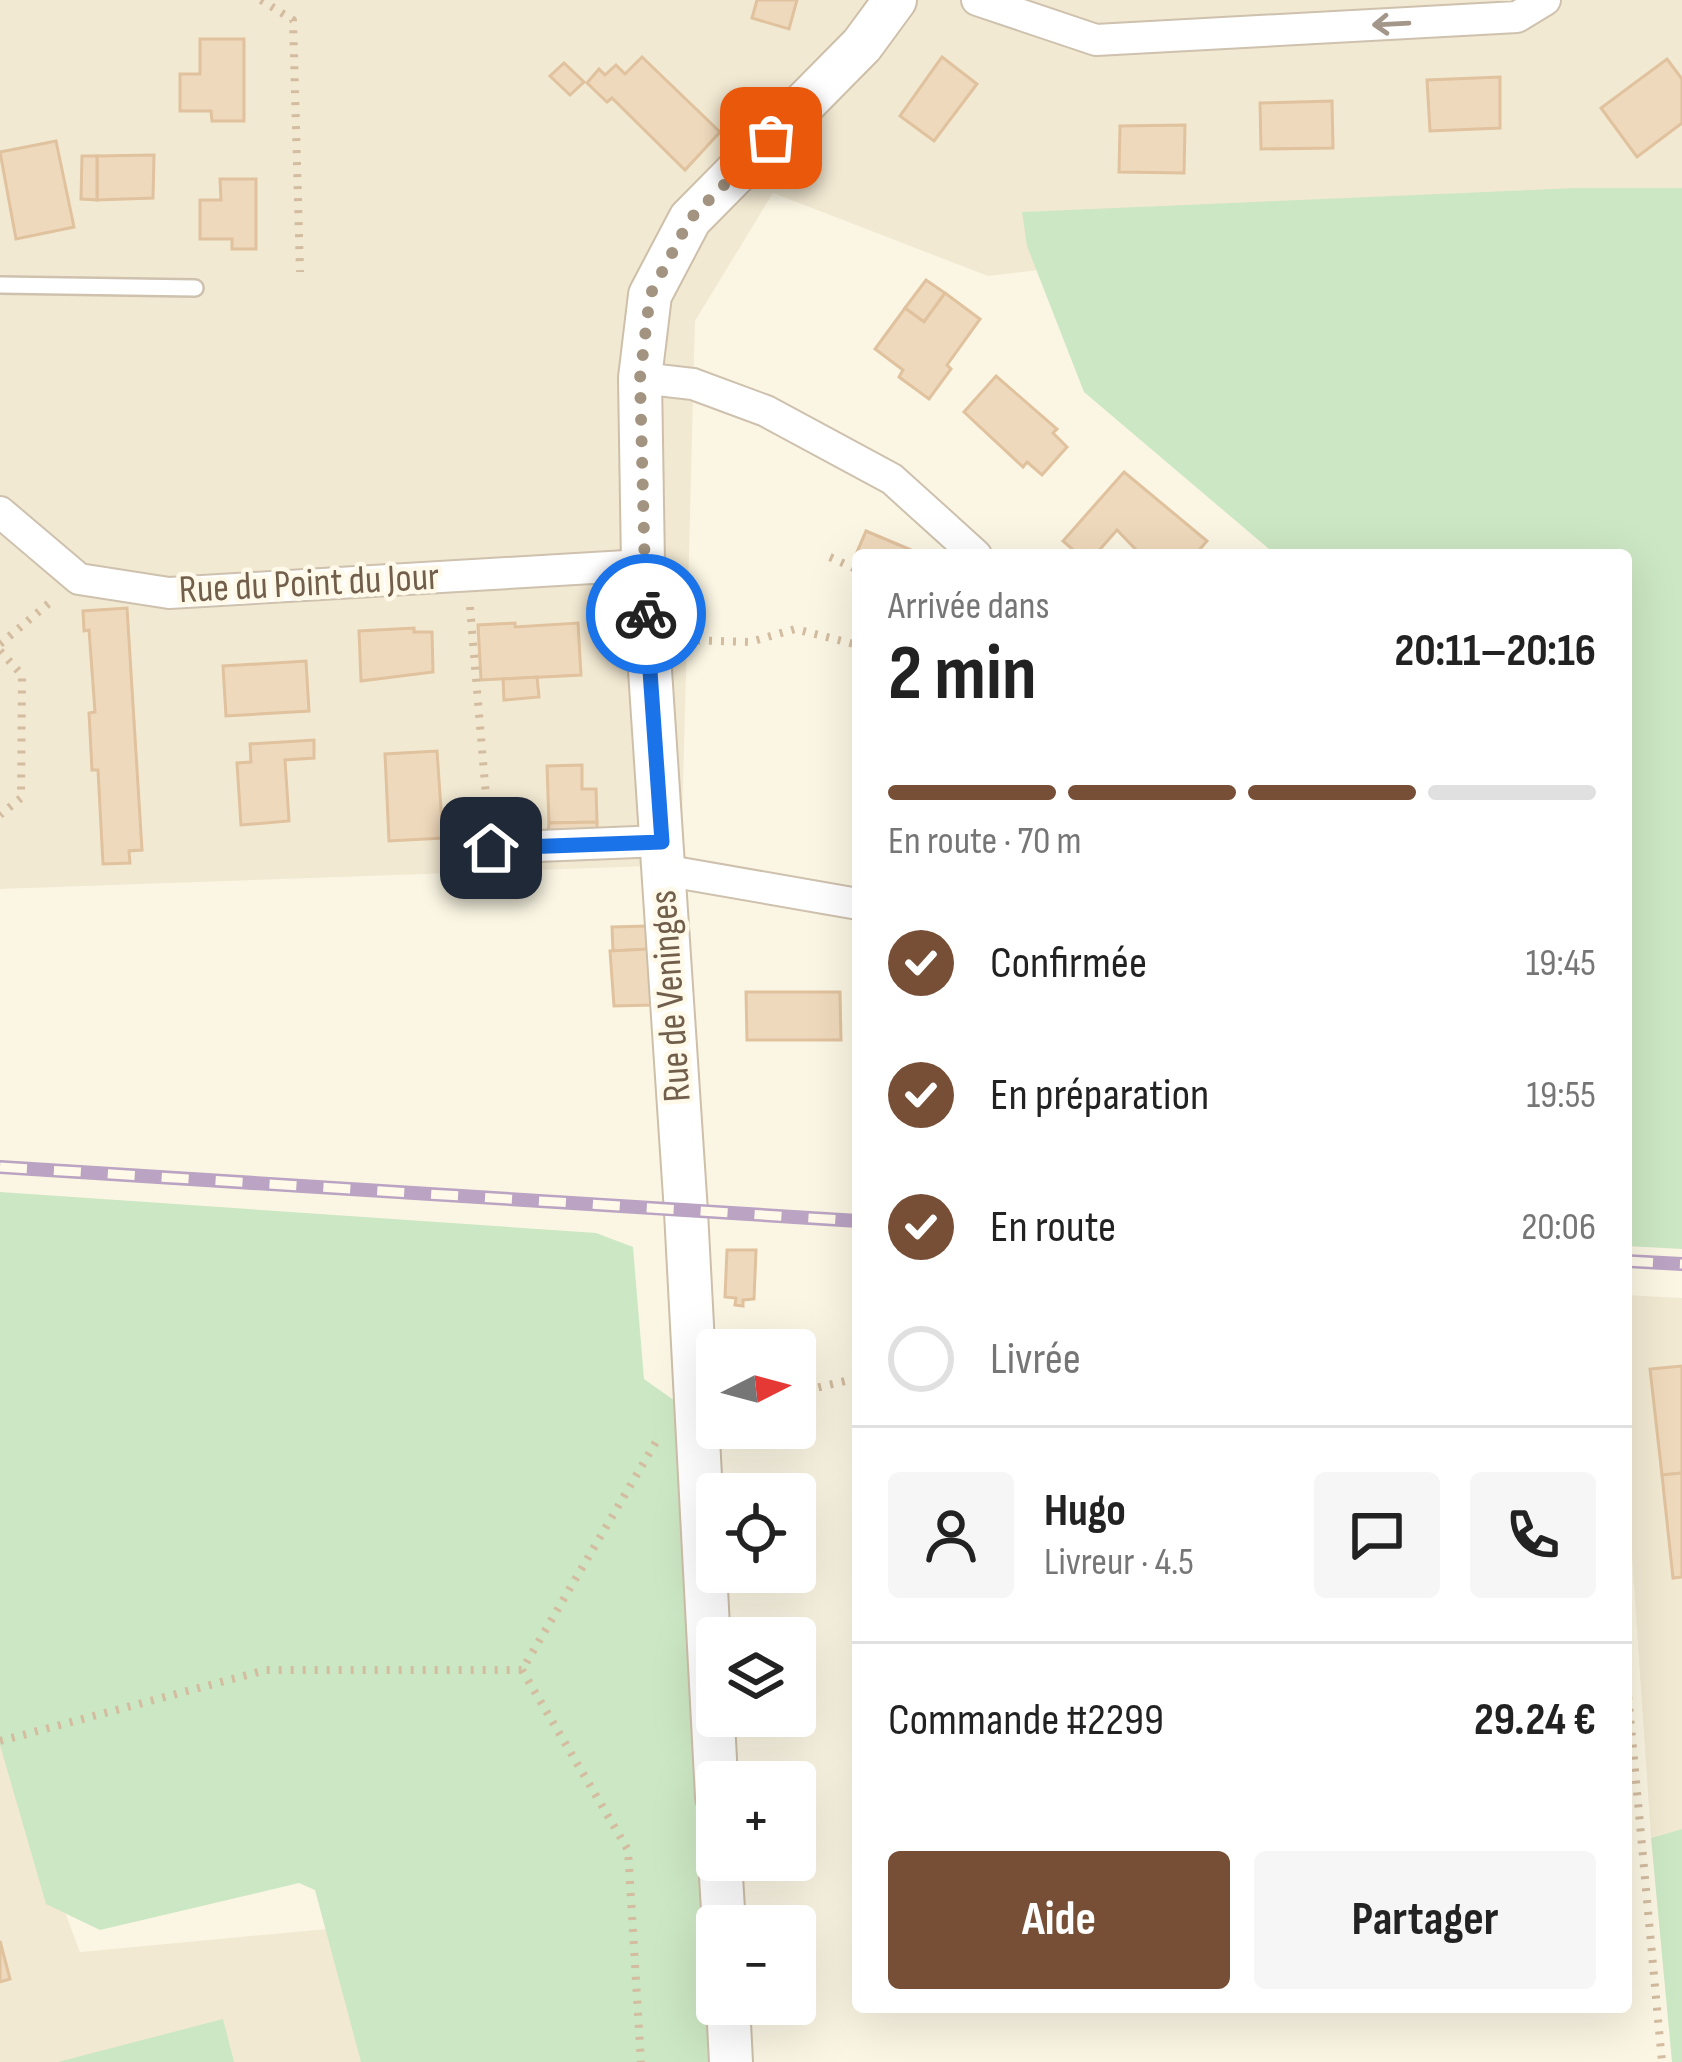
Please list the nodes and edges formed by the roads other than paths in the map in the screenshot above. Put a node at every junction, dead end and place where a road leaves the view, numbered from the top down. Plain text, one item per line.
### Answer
1 (896, 0) edge
2 (977, 0) edge
3 (1545, 0) edge
4 (0, 285) edge
5 (195, 288) dead end
6 (640, 378) junction
7 (0, 512) edge
8 (969, 549) edge
9 (644, 565) junction
10 (491, 848) road end
11 (662, 856) junction
12 (852, 903) edge
13 (715, 1761) edge
14 (729, 2025) edge
15 (731, 2062) edge

1 - 6 street, Rue de Veninges
3 -> 2 street
4 - 5 lane
6 - 8 street
6 - 9 street, Rue de Veninges
7 - 9 street, Rue du Point du Jour
9 - 11 street, Rue de Veninges
10 - 11 street
11 - 12 street
11 - 13 street, Rue de Veninges
14 - 15 street

